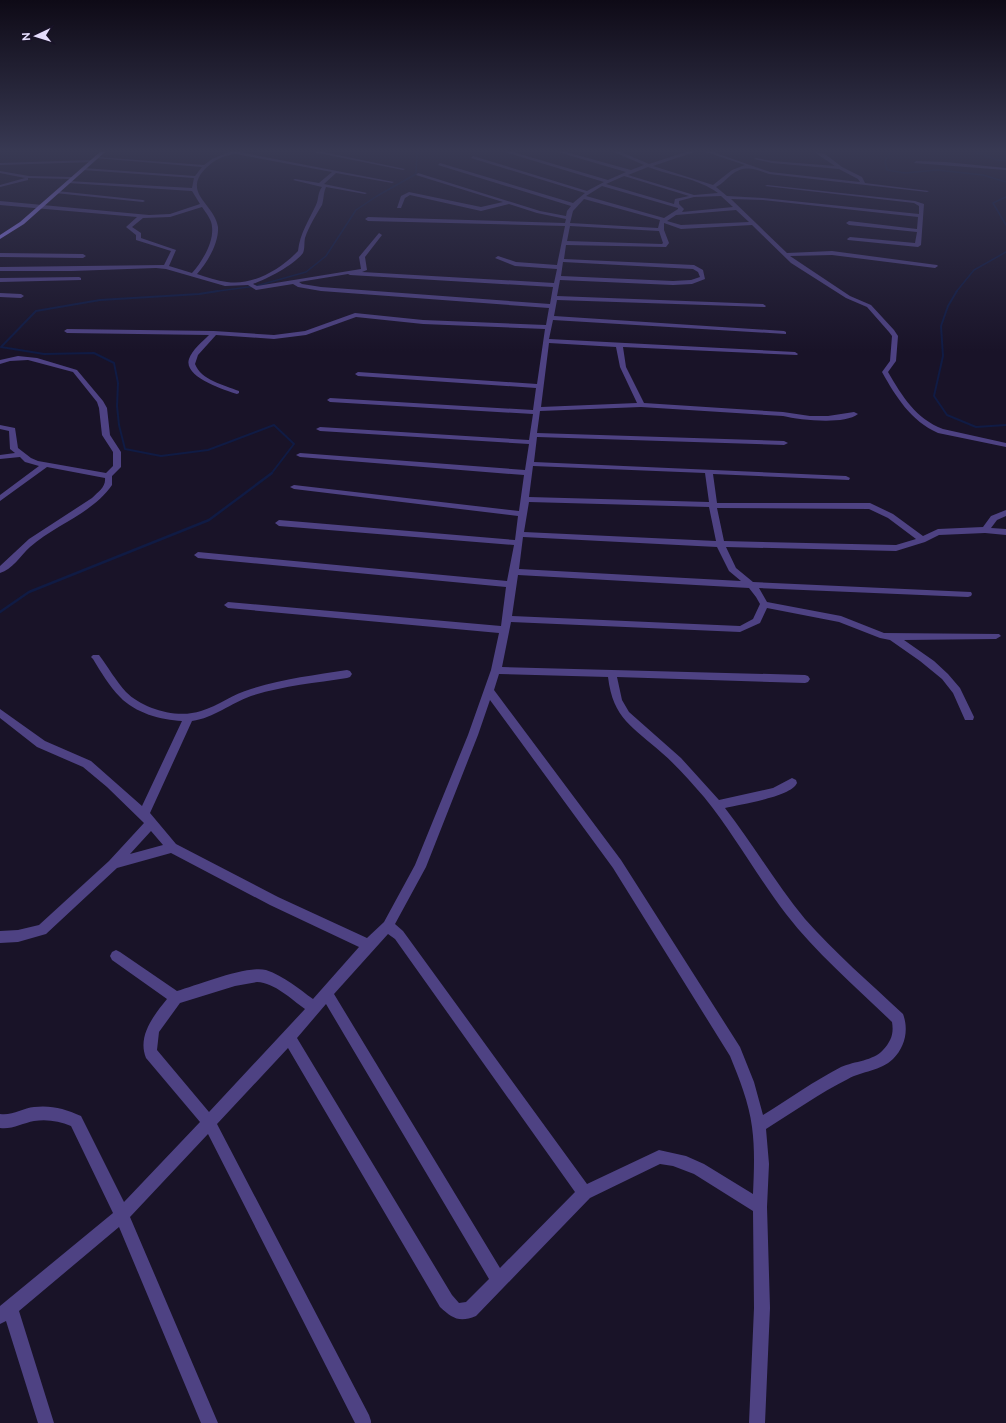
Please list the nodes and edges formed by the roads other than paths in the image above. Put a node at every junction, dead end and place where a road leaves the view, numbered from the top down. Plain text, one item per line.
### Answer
1 (27, 218) edge
2 (139, 218) edge
3 (211, 218) edge
4 (311, 218) edge
5 (559, 218) edge
6 (658, 218) edge
7 (666, 218) edge
8 (748, 218) edge
9 (849, 218) edge
10 (921, 218) edge
11 (368, 219) dead end
12 (663, 220) junction
13 (568, 221) junction
14 (753, 223) junction
15 (849, 223) junction
16 (661, 230) junction
17 (920, 231) junction
18 (379, 235) dead end
19 (0, 237) edge
20 (850, 239) junction
21 (564, 243) junction
22 (851, 254) junction
23 (0, 255) edge
24 (786, 255) junction
25 (83, 256) dead end
26 (498, 258) dead end
27 (560, 263) junction
28 (935, 266) dead end
29 (166, 267) junction
30 (0, 269) edge
31 (50, 269) junction
32 (350, 273) junction
33 (193, 274) junction
34 (41, 279) junction
35 (79, 279) dead end
36 (0, 280) edge
37 (294, 282) junction
38 (557, 282) junction
39 (250, 284) junction
40 (0, 295) edge
41 (21, 296) dead end
42 (553, 302) junction
43 (763, 306) dead end
44 (550, 323) junction
45 (67, 331) dead end
46 (214, 333) junction
47 (784, 333) dead end
48 (546, 341) junction
49 (619, 345) junction
50 (795, 354) dead end
51 (0, 362) edge
52 (358, 374) dead end
53 (539, 386) junction
54 (237, 392) dead end
55 (330, 400) dead end
56 (641, 405) junction
57 (536, 410) junction
58 (854, 414) dead end
59 (0, 427) edge
60 (320, 429) dead end
61 (534, 438) junction
62 (784, 443) dead end
63 (1006, 445) edge
64 (300, 454) dead end
65 (22, 455) junction
66 (0, 457) edge
67 (45, 465) junction
68 (530, 469) junction
69 (709, 471) junction
70 (108, 476) junction
71 (846, 478) dead end
72 (16, 486) junction
73 (294, 487) dead end
74 (0, 488) edge
75 (0, 499) edge
76 (526, 499) junction
77 (714, 505) junction
78 (1006, 513) edge
79 (523, 514) junction
80 (279, 523) dead end
81 (985, 530) junction
82 (1006, 532) edge
83 (519, 538) junction
84 (922, 540) junction
85 (720, 544) junction
86 (198, 555) dead end
87 (0, 570) edge
88 (514, 572) junction
89 (511, 584) junction
90 (753, 585) junction
91 (968, 594) dead end
92 (764, 604) junction
93 (228, 605) dead end
94 (507, 619) junction
95 (505, 630) junction
96 (996, 636) dead end
97 (892, 637) junction
98 (96, 657) dead end
99 (496, 670) junction
100 (612, 673) junction
101 (348, 674) dead end
102 (805, 679) dead end
103 (490, 692) junction
104 (0, 713) edge
105 (969, 717) dead end
106 (188, 719) junction
107 (792, 783) dead end
108 (717, 805) junction
109 (144, 814) junction
110 (151, 823) junction
111 (172, 848) junction
112 (113, 865) junction
113 (388, 926) junction
114 (0, 937) edge
115 (369, 945) junction
116 (116, 956) dead end
117 (327, 994) junction
118 (176, 998) junction
119 (315, 1008) junction
120 (289, 1037) junction
121 (0, 1121) edge
122 (209, 1122) junction
123 (759, 1125) junction
124 (585, 1193) junction
125 (760, 1207) junction
126 (122, 1215) junction
127 (499, 1281) junction
128 (5, 1312) edge
129 (364, 1421) dead end
130 (46, 1423) edge
131 (210, 1423) edge
132 (757, 1423) edge

1 - 19 street
2 - 29 street
3 - 33 street
4 - 39 street
5 - 13 street
6 - 12 street
7 - 12 street
8 - 14 street
9 - 15 street
10 - 17 street
11 - 13 street
12 - 14 street
12 - 16 street
13 - 16 street
13 - 21 street
14 - 24 street
15 - 17 street
15 - 20 street
16 - 21 street
17 - 20 street
18 - 32 street
20 - 22 street
21 - 27 street
22 - 24 street
22 - 28 street
23 - 25 street
24 - 63 street
26 - 27 street
27 - 38 street
27 - 38 street
29 - 31 street
29 - 33 street
30 - 31 street
31 - 34 street
32 - 37 street
32 - 38 street
33 - 39 street
34 - 35 street
34 - 36 street
37 - 39 street
37 - 42 street
38 - 42 street
40 - 41 street
42 - 43 street
42 - 44 street
44 - 46 street
44 - 47 street
44 - 48 street
45 - 46 street
46 - 54 street
48 - 49 street
48 - 53 street
49 - 50 street
49 - 56 street
51 - 70 street
52 - 53 street
53 - 57 street
55 - 57 street
56 - 57 street
56 - 58 street
57 - 61 street
59 - 65 street
60 - 61 street
61 - 62 street
61 - 68 street
64 - 68 street
65 - 66 street
65 - 67 street
67 - 70 street
67 - 72 street
68 - 69 street
68 - 76 street
69 - 71 street
69 - 77 street
70 - 87 street
72 - 74 street
72 - 75 street
73 - 79 street
76 - 77 street
76 - 79 street
77 - 84 street
77 - 85 street
78 - 81 street
79 - 83 street
80 - 83 street
81 - 82 street
81 - 84 street
83 - 85 street
83 - 88 street
84 - 85 street
85 - 90 street
86 - 89 street
88 - 89 street
88 - 90 street
89 - 94 street
90 - 91 street
90 - 92 street
92 - 94 street
92 - 97 street
93 - 95 street
94 - 95 street
95 - 99 street
96 - 97 street
97 - 105 street
98 - 106 street
99 - 100 street
99 - 103 street
100 - 102 street
100 - 108 street
101 - 106 street
103 - 113 street
103 - 123 street
104 - 109 street
106 - 109 street
107 - 108 street
108 - 123 street
109 - 110 street
110 - 111 street
110 - 112 street
111 - 112 street
111 - 115 street
112 - 114 street
113 - 115 street
113 - 124 street
115 - 117 street
116 - 118 street
117 - 119 street
117 - 127 street
118 - 119 street
118 - 122 street
119 - 120 street
120 - 122 street
120 - 127 street
121 - 126 street
122 - 126 street
122 - 129 street
123 - 125 street
124 - 125 street
124 - 127 street
125 - 132 street
126 - 128 street
126 - 131 street
128 - 130 street

